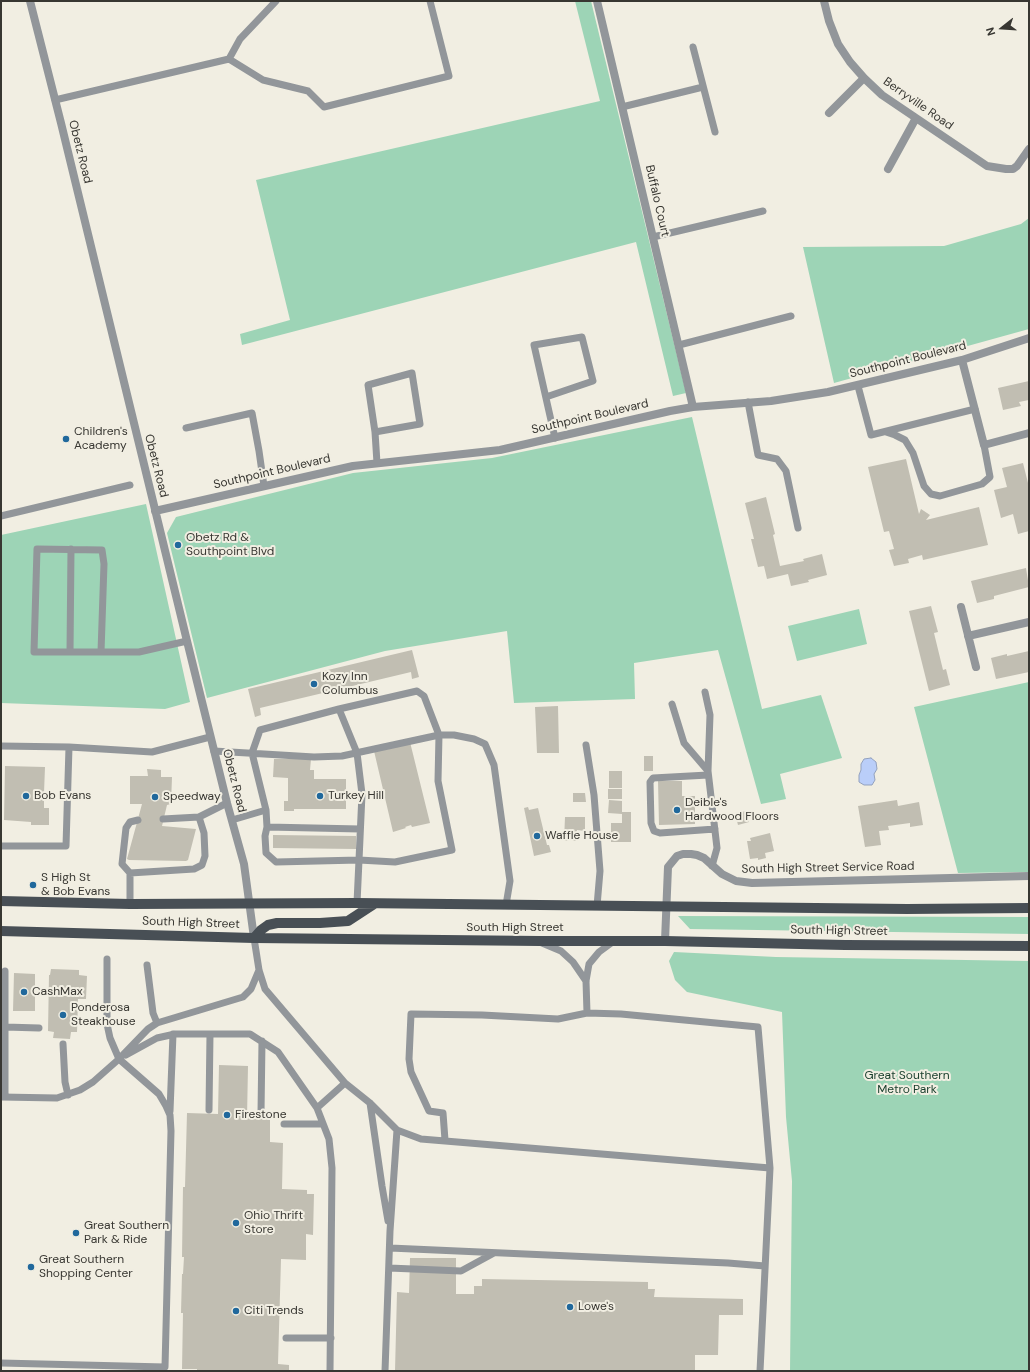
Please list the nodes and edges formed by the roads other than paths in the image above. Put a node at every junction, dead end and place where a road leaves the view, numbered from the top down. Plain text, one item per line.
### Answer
1 (30, 1) edge
2 (276, 1) edge
3 (430, 1) edge
4 (597, 1) edge
5 (824, 1) edge
6 (693, 47) dead end
7 (229, 59) junction
8 (864, 78) junction
9 (703, 87) junction
10 (55, 100) junction
11 (622, 107) junction
12 (829, 112) dead end
13 (916, 118) junction
14 (715, 132) dead end
15 (1029, 149) edge
16 (888, 169) dead end
17 (763, 211) dead end
18 (653, 238) junction
19 (791, 316) dead end
20 (1029, 338) edge
21 (679, 345) junction
22 (962, 360) junction
23 (858, 386) junction
24 (546, 397) junction
25 (748, 402) junction
26 (693, 407) junction
27 (975, 409) junction
28 (186, 428) dead end
29 (375, 432) junction
30 (886, 432) junction
31 (1029, 433) edge
32 (555, 438) junction
33 (984, 445) junction
34 (377, 463) junction
35 (130, 485) dead end
36 (264, 486) junction
37 (154, 511) junction
38 (1, 516) edge
39 (798, 528) dead end
40 (71, 549) junction
41 (961, 607) dead end
42 (1029, 622) edge
43 (968, 636) junction
44 (186, 641) junction
45 (70, 652) junction
46 (101, 652) junction
47 (976, 667) dead end
48 (705, 692) dead end
49 (672, 704) dead end
50 (339, 709) junction
51 (439, 735) junction
52 (210, 737) junction
53 (1, 746) edge
54 (586, 746) dead end
55 (69, 747) junction
56 (214, 751) junction
57 (252, 753) junction
58 (357, 753) junction
59 (708, 773) junction
60 (227, 803) junction
61 (266, 810) junction
62 (199, 817) junction
63 (163, 819) dead end
64 (138, 820) dead end
65 (232, 820) junction
66 (267, 827) junction
67 (360, 829) junction
68 (715, 830) junction
69 (1, 846) edge
70 (359, 860) junction
71 (712, 866) junction
72 (130, 874) junction
73 (1029, 876) edge
74 (1, 901) edge
75 (356, 903) junction
76 (130, 904) junction
77 (374, 904) junction
78 (249, 905) junction
79 (506, 905) junction
80 (597, 906) junction
81 (666, 906) junction
82 (1029, 908) edge
83 (1, 931) edge
84 (254, 938) junction
85 (539, 941) junction
86 (614, 941) junction
87 (665, 941) junction
88 (1029, 946) edge
89 (107, 959) dead end
90 (147, 965) dead end
91 (259, 970) junction
92 (5, 971) dead end
93 (586, 981) junction
94 (587, 1013) junction
95 (157, 1023) junction
96 (5, 1027) junction
97 (39, 1028) dead end
98 (173, 1034) junction
99 (210, 1034) junction
100 (262, 1041) junction
101 (63, 1044) dead end
102 (119, 1059) junction
103 (345, 1083) junction
104 (68, 1095) junction
105 (3, 1097) edge
106 (370, 1103) junction
107 (317, 1108) junction
108 (209, 1110) dead end
109 (261, 1113) dead end
110 (170, 1115) junction
111 (284, 1124) dead end
112 (323, 1124) junction
113 (397, 1130) junction
114 (445, 1140) junction
115 (770, 1168) junction
116 (390, 1231) junction
117 (390, 1248) junction
118 (494, 1253) junction
119 (765, 1266) junction
120 (389, 1268) junction
121 (286, 1338) dead end
122 (330, 1338) junction
123 (1, 1363) edge
124 (167, 1369) edge
125 (330, 1371) edge
126 (385, 1371) edge
127 (760, 1371) edge

1 - 10 street, Obetz Road
2 - 7 lane
3 - 7 lane
4 - 11 street, Buffalo Court
5 - 8 street, Berryville Road
6 - 9 lane
7 - 10 lane
8 - 12 street
8 - 13 street, Berryville Road
9 - 11 lane
9 - 14 lane
10 - 37 street, Obetz Road
11 - 18 street, Buffalo Court
13 - 15 street, Berryville Road
13 - 16 street
17 - 18 lane
18 - 21 street, Buffalo Court
19 - 21 lane
20 - 22 street, Southpoint Boulevard
21 - 26 street, Buffalo Court
22 - 23 street, Southpoint Boulevard
22 - 27 street
23 - 25 street, Southpoint Boulevard
23 - 30 lane
24 - 24 lane
24 - 32 lane
25 - 26 street, Southpoint Boulevard
25 - 39 lane
26 - 32 street, Southpoint Boulevard
27 - 30 lane
27 - 33 street
28 - 36 lane
29 - 29 lane
29 - 34 lane
30 - 33 lane
31 - 33 street
32 - 34 street, Southpoint Boulevard
34 - 36 street, Southpoint Boulevard
35 - 38 lane
36 - 37 street, Southpoint Boulevard
37 - 44 street, Obetz Road
40 - 45 lane
40 - 45 lane
40 - 46 lane
41 - 43 street
42 - 43 street
43 - 47 street
44 - 46 lane
44 - 52 street, Obetz Road
45 - 46 lane
48 - 59 lane
49 - 59 lane
50 - 51 lane
50 - 57 lane
50 - 58 lane
51 - 58 lane
51 - 70 lane
51 - 79 lane
52 - 55 lane
52 - 56 street, Obetz Road
53 - 55 lane
54 - 80 lane
55 - 69 lane
56 - 57 lane
56 - 60 street, Obetz Road
57 - 58 lane
57 - 61 lane
58 - 67 lane
59 - 68 lane
59 - 68 lane
60 - 62 lane
60 - 65 street, Obetz Road
61 - 65 lane
61 - 66 lane
62 - 63 lane
62 - 72 lane
64 - 72 lane
65 - 78 street, Obetz Road
66 - 67 lane
66 - 70 lane
67 - 70 lane
68 - 71 lane
70 - 75 lane
71 - 73 street, South High Street Service Road
71 - 81 street, South High Street Service Road
72 - 76 lane
74 - 76 main road, South High Street
75 - 77 main road, South High Street
75 - 78 main road, South High Street
76 - 78 main road, South High Street
77 - 79 main road, South High Street
77 - 84 main road
78 - 84 street, Obetz Road
79 - 80 main road, South High Street
80 - 81 main road, South High Street
81 - 82 main road, South High Street
81 - 87 street, South High Street Service Road
83 - 84 main road, South High Street
84 - 85 main road, South High Street
84 - 91 lane
85 - 86 main road, South High Street
85 - 93 lane
86 - 87 main road, South High Street
86 - 93 lane
87 - 88 main road, South High Street
89 - 102 lane
90 - 95 lane
91 - 95 lane
91 - 103 lane
92 - 96 lane
93 - 94 lane
94 - 114 lane
94 - 115 lane
95 - 102 lane
96 - 97 lane
96 - 105 lane
98 - 99 lane
98 - 102 lane
98 - 110 lane
99 - 100 lane
99 - 108 lane
100 - 107 lane
100 - 109 lane
101 - 104 lane
102 - 104 lane
102 - 110 lane
103 - 106 lane
103 - 107 lane
104 - 105 lane
106 - 113 lane
106 - 116 lane
107 - 112 lane
110 - 124 lane
111 - 112 lane
112 - 122 lane
113 - 114 lane
113 - 116 lane
114 - 115 lane
115 - 119 lane
116 - 117 lane
117 - 118 lane
117 - 120 lane
118 - 119 lane
118 - 120 lane
119 - 127 lane
120 - 126 lane
121 - 122 lane
122 - 125 lane
123 - 124 lane

